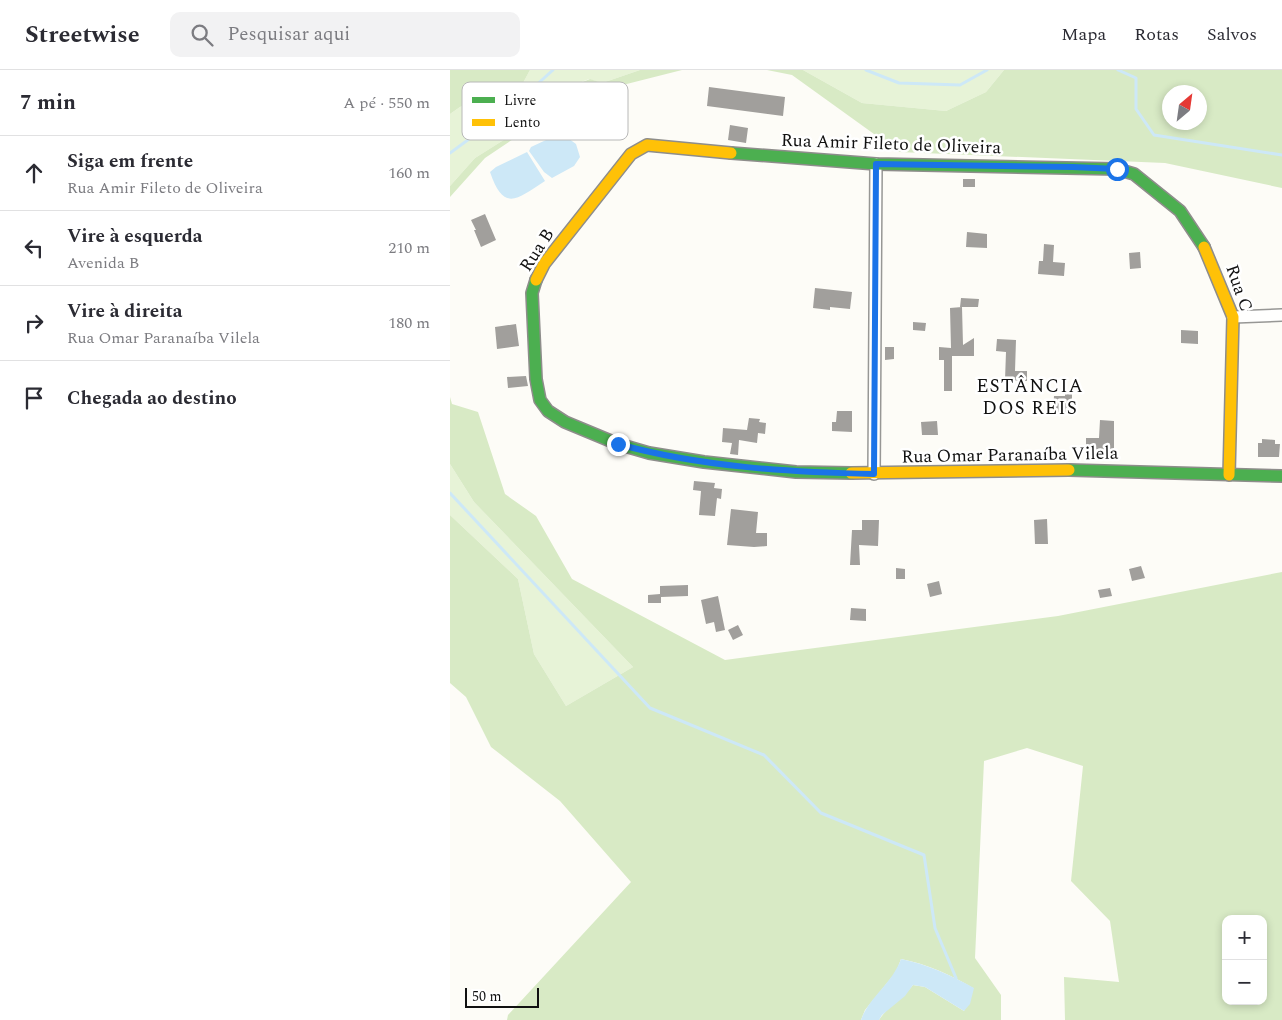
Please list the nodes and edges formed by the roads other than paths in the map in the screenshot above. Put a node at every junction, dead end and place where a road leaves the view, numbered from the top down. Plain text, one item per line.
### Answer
1 (647, 145) joint
2 (876, 164) junction
3 (1134, 174) joint
4 (1282, 315) edge
5 (1233, 317) junction
6 (565, 422) joint
7 (874, 474) junction
8 (1229, 475) junction
9 (1282, 476) edge

1 - 2 street, Rua Amir Fileto de Oliveira
1 - 6 street, Rua B
2 - 3 street, Rua Amir Fileto de Oliveira
2 - 7 street
3 - 5 street, Rua C
4 - 5 street
5 - 8 street, Rua C
6 - 7 street, Rua Omar Paranaíba Vilela
7 - 8 street, Rua Omar Paranaíba Vilela
8 - 9 street, Rua Omar Paranaíba Vilela

